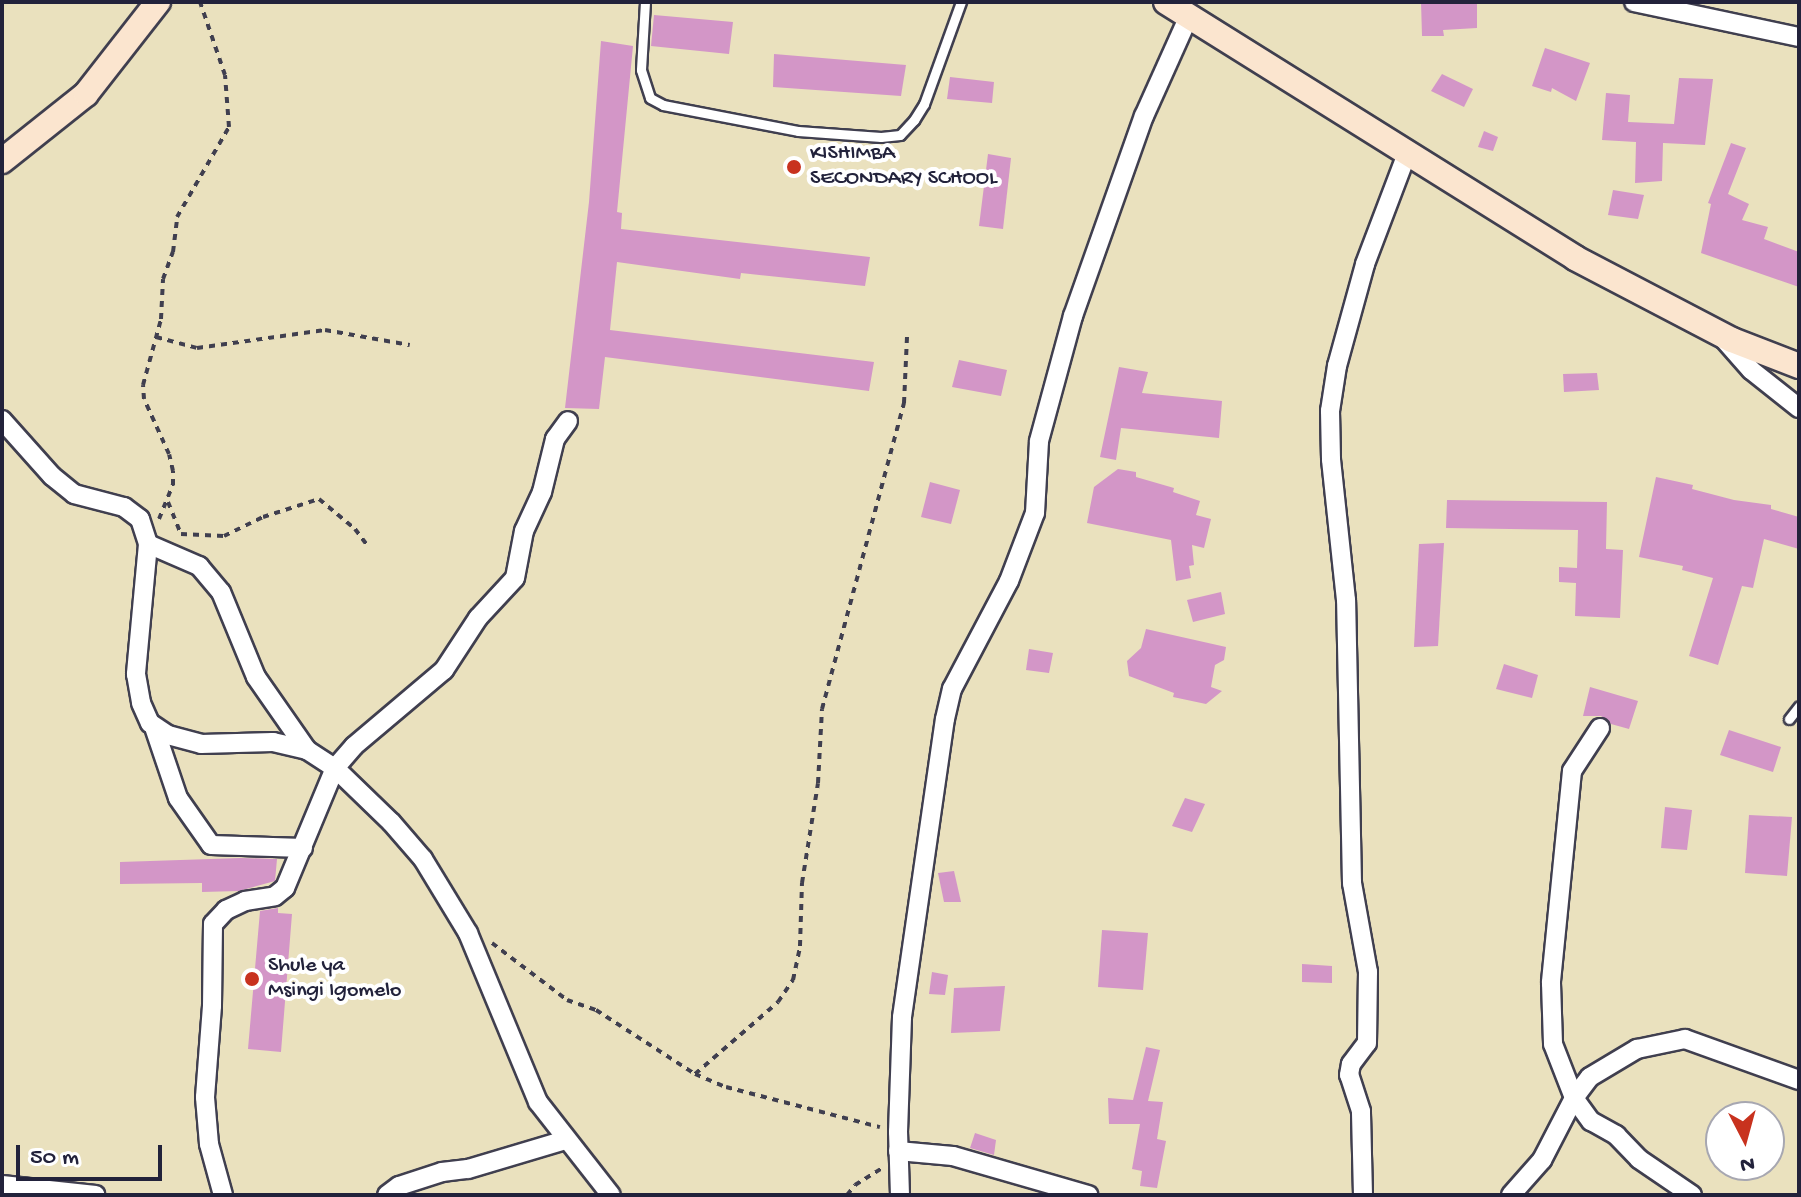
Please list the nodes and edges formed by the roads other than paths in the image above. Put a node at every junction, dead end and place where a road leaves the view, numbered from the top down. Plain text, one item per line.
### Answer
1 (158, 2) edge
2 (645, 2) edge
3 (961, 2) edge
4 (1166, 2) edge
5 (1634, 2) edge
6 (1189, 16) junction
7 (1799, 37) edge
8 (1408, 151) junction
9 (2, 161) edge
10 (1720, 334) junction
11 (1799, 366) edge
12 (1799, 408) edge
13 (2, 420) edge
14 (568, 421) dead end
15 (148, 544) junction
16 (1799, 706) edge
17 (1789, 719) dead end
18 (154, 727) junction
19 (1600, 728) dead end
20 (307, 750) junction
21 (335, 768) junction
22 (303, 848) junction
23 (1799, 1080) edge
24 (1574, 1098) junction
25 (565, 1140) junction
26 (898, 1149) junction
27 (2, 1185) edge
28 (95, 1195) edge
29 (223, 1195) edge
30 (387, 1195) edge
31 (611, 1195) edge
32 (900, 1195) edge
33 (1088, 1195) edge
34 (1363, 1195) edge
35 (1511, 1195) edge
36 (1692, 1195) edge

1 - 9 street
2 - 3 lane
4 - 6 street
5 - 7 street
6 - 8 street
6 - 26 street
8 - 10 street
8 - 34 street
10 - 11 street
10 - 12 street
13 - 15 street
14 - 21 street
15 - 18 street
15 - 20 street
16 - 17 lane
18 - 20 street
18 - 22 street
19 - 24 street
20 - 21 street
21 - 22 street
21 - 25 street
22 - 29 street
23 - 24 street
24 - 35 street
24 - 36 street
25 - 30 street
25 - 31 street
26 - 32 street
26 - 33 street
27 - 28 street

